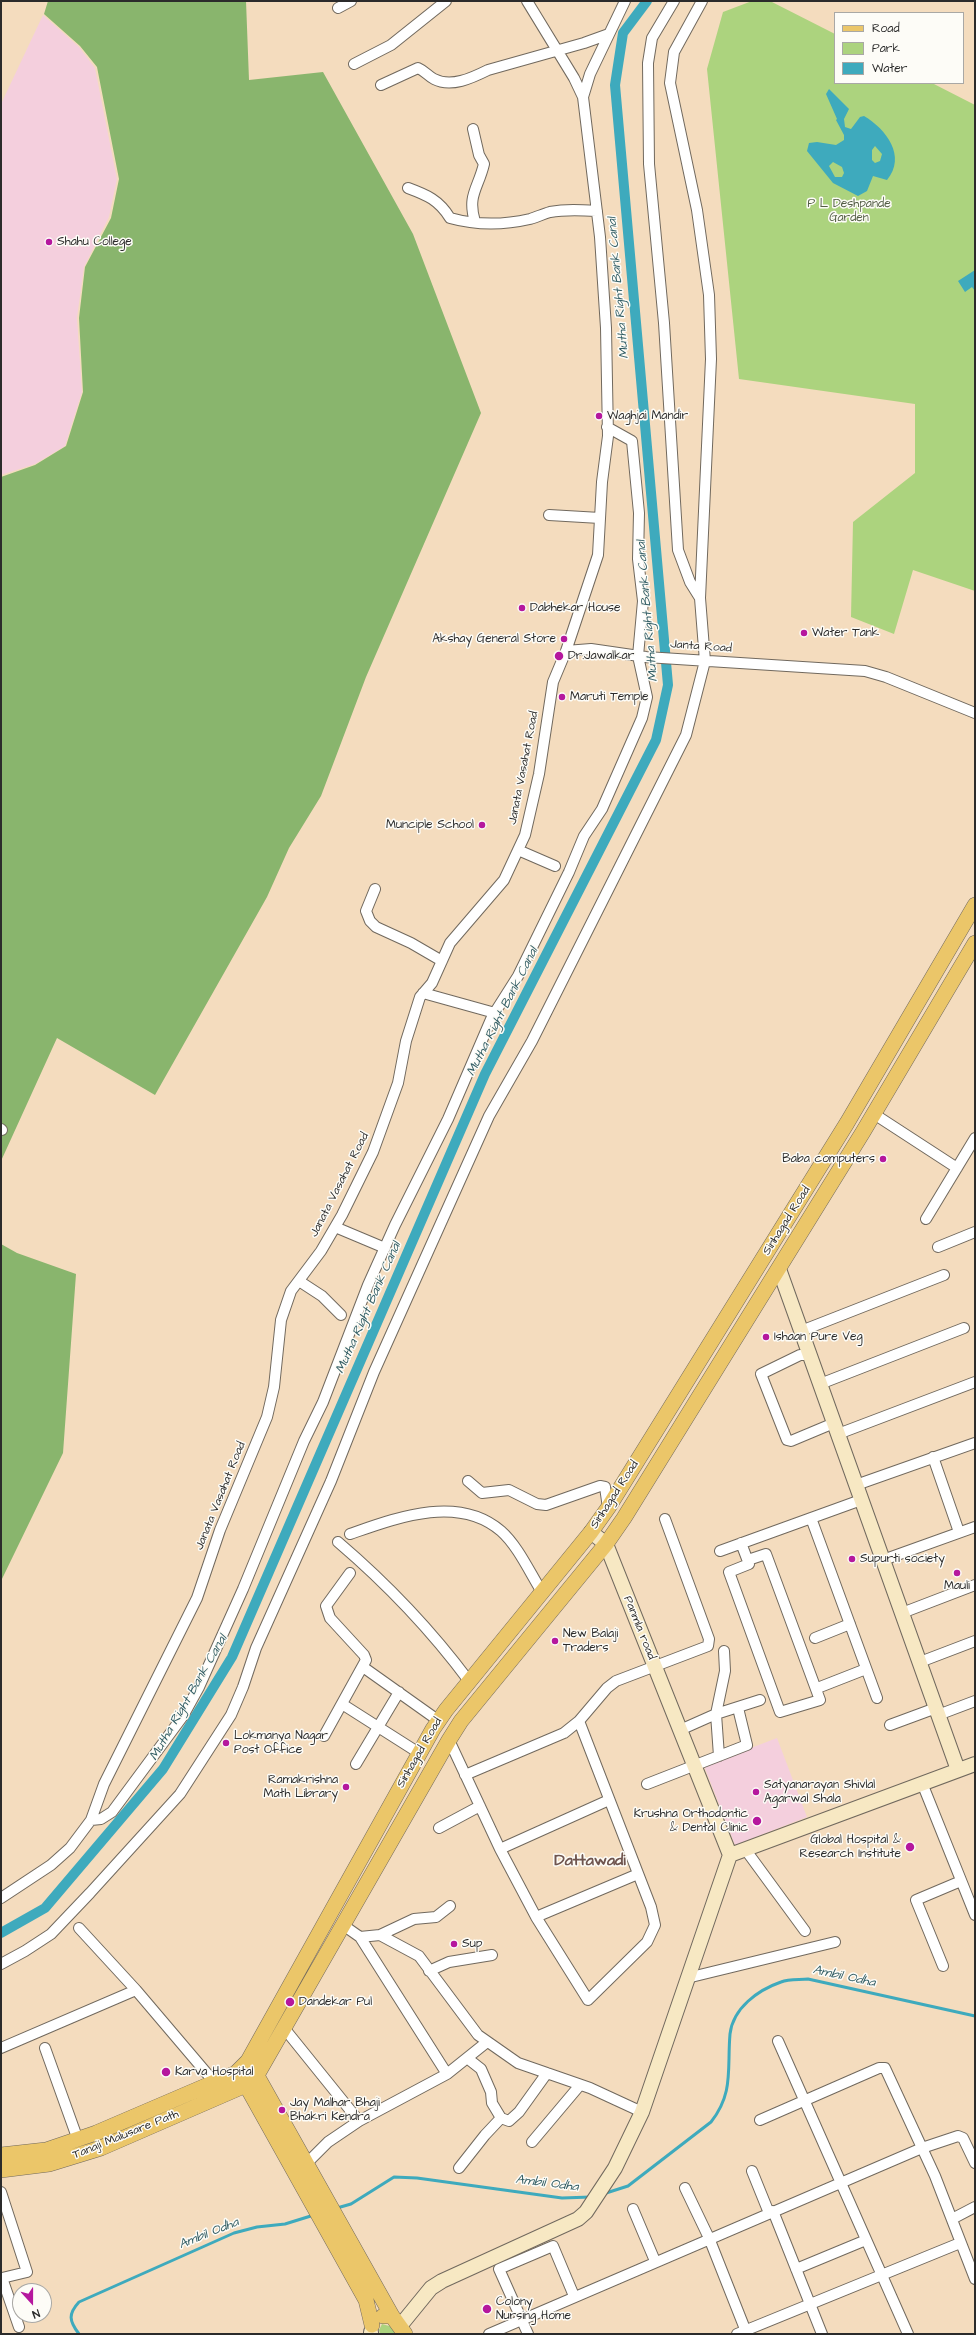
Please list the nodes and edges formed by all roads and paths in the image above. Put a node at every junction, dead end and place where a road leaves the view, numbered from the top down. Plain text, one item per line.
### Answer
1 (351, 1) edge
2 (446, 1) edge
3 (527, 1) edge
4 (625, 1) edge
5 (674, 1) edge
6 (702, 1) edge
7 (338, 8) dead end
8 (609, 34) junction
9 (558, 50) junction
10 (354, 64) dead end
11 (381, 85) dead end
12 (583, 97) junction
13 (473, 129) dead end
14 (408, 188) dead end
15 (597, 211) junction
16 (475, 222) junction
17 (607, 427) junction
18 (549, 515) dead end
19 (600, 518) junction
20 (700, 598) junction
21 (566, 651) junction
22 (642, 656) junction
23 (701, 660) junction
24 (975, 713) edge
25 (518, 850) junction
26 (555, 866) dead end
27 (374, 889) dead end
28 (973, 914) edge
29 (975, 943) edge
30 (442, 961) junction
31 (423, 993) junction
32 (495, 1013) junction
33 (874, 1114) junction
34 (975, 1138) edge
35 (957, 1168) junction
36 (926, 1219) dead end
37 (335, 1226) junction
38 (975, 1232) edge
39 (938, 1247) dead end
40 (385, 1248) junction
41 (779, 1269) junction
42 (944, 1274) dead end
43 (299, 1281) junction
44 (341, 1315) dead end
45 (964, 1328) dead end
46 (801, 1331) junction
47 (809, 1355) junction
48 (975, 1382) edge
49 (820, 1384) junction
50 (836, 1429) junction
51 (975, 1442) edge
52 (933, 1457) junction
53 (468, 1481) dead end
54 (856, 1486) junction
55 (861, 1500) junction
56 (608, 1508) junction
57 (664, 1518) dead end
58 (811, 1518) junction
59 (975, 1527) edge
60 (591, 1532) junction
61 (959, 1532) junction
62 (350, 1534) dead end
63 (338, 1542) dead end
64 (741, 1543) junction
65 (606, 1544) junction
66 (720, 1551) dead end
67 (748, 1560) junction
68 (883, 1560) junction
69 (350, 1573) dead end
70 (975, 1585) edge
71 (542, 1592) junction
72 (902, 1613) junction
73 (850, 1624) junction
74 (815, 1638) dead end
75 (975, 1641) edge
76 (724, 1650) dead end
77 (920, 1662) junction
78 (654, 1666) junction
79 (364, 1667) junction
80 (866, 1669) junction
81 (469, 1681) junction
82 (820, 1686) dead end
83 (399, 1692) junction
84 (877, 1698) dead end
85 (760, 1700) dead end
86 (975, 1701) edge
87 (342, 1704) junction
88 (738, 1708) junction
89 (937, 1711) junction
90 (716, 1714) junction
91 (439, 1721) junction
92 (579, 1721) junction
93 (890, 1725) dead end
94 (378, 1728) junction
95 (680, 1730) junction
96 (324, 1736) dead end
97 (449, 1740) junction
98 (419, 1754) junction
99 (719, 1756) junction
100 (356, 1764) dead end
101 (975, 1764) edge
102 (694, 1766) junction
103 (958, 1770) junction
104 (465, 1775) junction
105 (922, 1783) junction
106 (647, 1784) dead end
107 (609, 1800) junction
108 (480, 1806) junction
109 (91, 1820) junction
110 (439, 1828) dead end
111 (745, 1849) junction
112 (500, 1850) junction
113 (730, 1855) junction
114 (638, 1874) junction
115 (961, 1881) junction
116 (1, 1898) edge
117 (336, 1903) junction
118 (450, 1906) dead end
119 (351, 1911) junction
120 (975, 1915) edge
121 (536, 1917) junction
122 (343, 1925) junction
123 (79, 1928) dead end
124 (805, 1931) dead end
125 (380, 1935) junction
126 (360, 1936) junction
127 (835, 1942) dead end
128 (492, 1955) dead end
129 (1, 1964) edge
130 (943, 1966) dead end
131 (430, 1971) junction
132 (687, 1978) junction
133 (136, 1990) junction
134 (284, 2028) junction
135 (778, 2041) dead end
136 (487, 2042) junction
137 (1, 2048) edge
138 (45, 2048) dead end
139 (467, 2058) junction
140 (248, 2061) junction
141 (237, 2072) junction
142 (547, 2073) junction
143 (447, 2074) junction
144 (252, 2080) junction
145 (215, 2083) junction
146 (580, 2085) junction
147 (804, 2100) junction
148 (642, 2112) junction
149 (501, 2118) junction
150 (760, 2120) dead end
151 (359, 2121) junction
152 (119, 2123) junction
153 (125, 2137) junction
154 (78, 2140) junction
155 (532, 2142) dead end
156 (922, 2148) junction
157 (1, 2155) edge
158 (975, 2163) edge
159 (306, 2164) junction
160 (459, 2168) dead end
161 (1, 2170) edge
162 (752, 2171) dead end
163 (841, 2184) junction
164 (685, 2188) dead end
165 (1, 2192) edge
166 (319, 2202) junction
167 (975, 2207) edge
168 (633, 2209) dead end
169 (771, 2212) junction
170 (952, 2220) junction
171 (709, 2238) junction
172 (866, 2240) junction
173 (960, 2243) junction
174 (655, 2261) junction
175 (796, 2269) junction
176 (882, 2276) junction
177 (975, 2279) edge
178 (368, 2288) junction
179 (574, 2296) junction
180 (810, 2305) junction
181 (521, 2319) junction
182 (399, 2325) edge
183 (19, 2327) dead end
184 (372, 2331) edge
185 (743, 2333) edge
186 (489, 2334) edge
187 (528, 2334) edge
188 (822, 2334) edge
189 (908, 2334) edge

1 - 7 street
2 - 10 street
3 - 9 street
4 - 8 street
5 - 20 street
6 - 20 street
8 - 9 street
8 - 12 street
9 - 11 street
9 - 12 street
12 - 15 street, Janata Vasahat Road
13 - 16 street
14 - 16 street
15 - 16 street
15 - 17 street, Janata Vasahat Road
17 - 19 street, Janata Vasahat Road
17 - 22 street
18 - 19 street
19 - 21 street, Janata Vasahat Road
20 - 23 street
21 - 22 street
21 - 25 street, Janata Vasahat Road
22 - 23 street, Janta Road
22 - 32 street
23 - 24 street, Janta Road
23 - 129 street
25 - 26 street
25 - 30 street, Janata Vasahat Road
27 - 30 street
28 - 56 main road, Sinhagad Road
29 - 33 main road, Sinhagad Road
30 - 31 street, Janata Vasahat Road
31 - 32 street
31 - 37 street, Janata Vasahat Road
32 - 40 street
33 - 35 street
33 - 41 main road, Sinhagad Road
34 - 35 street
35 - 36 street
37 - 40 street
37 - 43 street, Janata Vasahat Road
38 - 39 street
40 - 109 street
41 - 46 street
41 - 65 main road, Sinhagad Road
42 - 46 street
43 - 44 street
43 - 109 street, Janata Vasahat Road
45 - 49 street
46 - 47 street
47 - 49 street
47 - 50 street
48 - 50 street
49 - 50 street
50 - 54 street
51 - 52 street
52 - 54 street
52 - 61 street
53 - 56 street
54 - 55 street
55 - 58 street
55 - 68 street
56 - 60 main road, Sinhagad Road
57 - 78 street
58 - 64 street
58 - 73 street
59 - 61 street
60 - 65 street, Panmla road
60 - 71 main road, Sinhagad Road
61 - 68 street
62 - 71 street
63 - 81 street
64 - 66 street
64 - 67 street
65 - 78 street, Panmla road
65 - 97 main road, Sinhagad Road
67 - 67 street
68 - 72 street
69 - 79 street
70 - 72 street
71 - 81 main road, Sinhagad Road
72 - 77 street
73 - 74 street
73 - 80 street
75 - 77 street
76 - 90 street
77 - 89 street
78 - 92 street
78 - 95 street, Panmla road
79 - 83 street
79 - 87 street
80 - 82 street
80 - 84 street
81 - 91 main road, Sinhagad Road
83 - 91 street
83 - 94 street
85 - 88 street
86 - 89 street
87 - 94 street
87 - 96 street
88 - 90 street
88 - 99 street
89 - 93 street
89 - 103 street
90 - 95 street
90 - 99 street
91 - 98 main road, Sinhagad Road
92 - 104 street
92 - 107 street
94 - 98 street
94 - 100 street
95 - 102 street, Panmla road
97 - 104 street
97 - 119 main road, Sinhagad Road
98 - 117 main road, Sinhagad Road
99 - 102 street
101 - 103 street
102 - 106 street
102 - 113 street, Panmla road
103 - 105 street
104 - 108 street
105 - 111 street
105 - 115 street
107 - 112 street
107 - 114 street
108 - 110 street
108 - 112 street
109 - 116 street, Janata Vasahat Road
111 - 113 street
111 - 124 street
112 - 121 street
113 - 132 street
114 - 121 street
114 - 121 street
115 - 120 street
115 - 130 street
117 - 119 main road
117 - 140 main road, Sinhagad Road
118 - 125 street
119 - 122 main road, Sinhagad Road
122 - 126 street
122 - 134 main road, Sinhagad Road
123 - 133 street
125 - 126 street
125 - 131 street
126 - 143 street
127 - 132 street
128 - 131 street
131 - 136 street
132 - 148 street
133 - 137 street
133 - 145 street
134 - 144 main road, Sinhagad Road
134 - 151 street
135 - 147 street
136 - 139 street
136 - 142 street
138 - 154 street
139 - 143 street
139 - 149 street
140 - 141 main road, Sinhagad Road
140 - 144 main road
141 - 144 main road
141 - 145 main road, Tanaji Malusare Path
142 - 146 street
142 - 149 street
143 - 151 street
144 - 153 main road, Tanaji Malusare Path
144 - 159 main road
144 - 166 main road
145 - 152 main road, Tanaji Malusare Path
146 - 148 street
146 - 155 street
147 - 150 street
147 - 156 street
147 - 163 street
148 - 182 street
149 - 160 street
151 - 159 street
152 - 153 main road
152 - 154 main road, Tanaji Malusare Path
153 - 161 main road, Tanaji Malusare Path
154 - 157 main road, Tanaji Malusare Path
156 - 158 street
156 - 163 street
156 - 170 street
159 - 166 main road
162 - 169 street
163 - 169 street
163 - 172 street
164 - 171 street
165 - 183 street
166 - 178 main road
167 - 170 street
168 - 174 street
169 - 171 street
169 - 175 street
170 - 173 street
171 - 174 street
171 - 185 street
172 - 175 street
172 - 176 street
173 - 176 street
173 - 177 street
174 - 179 street
175 - 180 street
176 - 180 street
176 - 189 street
178 - 182 main road
178 - 184 main road
179 - 181 street
179 - 181 street
180 - 185 street
180 - 188 street
181 - 186 street
181 - 187 street
182 - 184 main road

